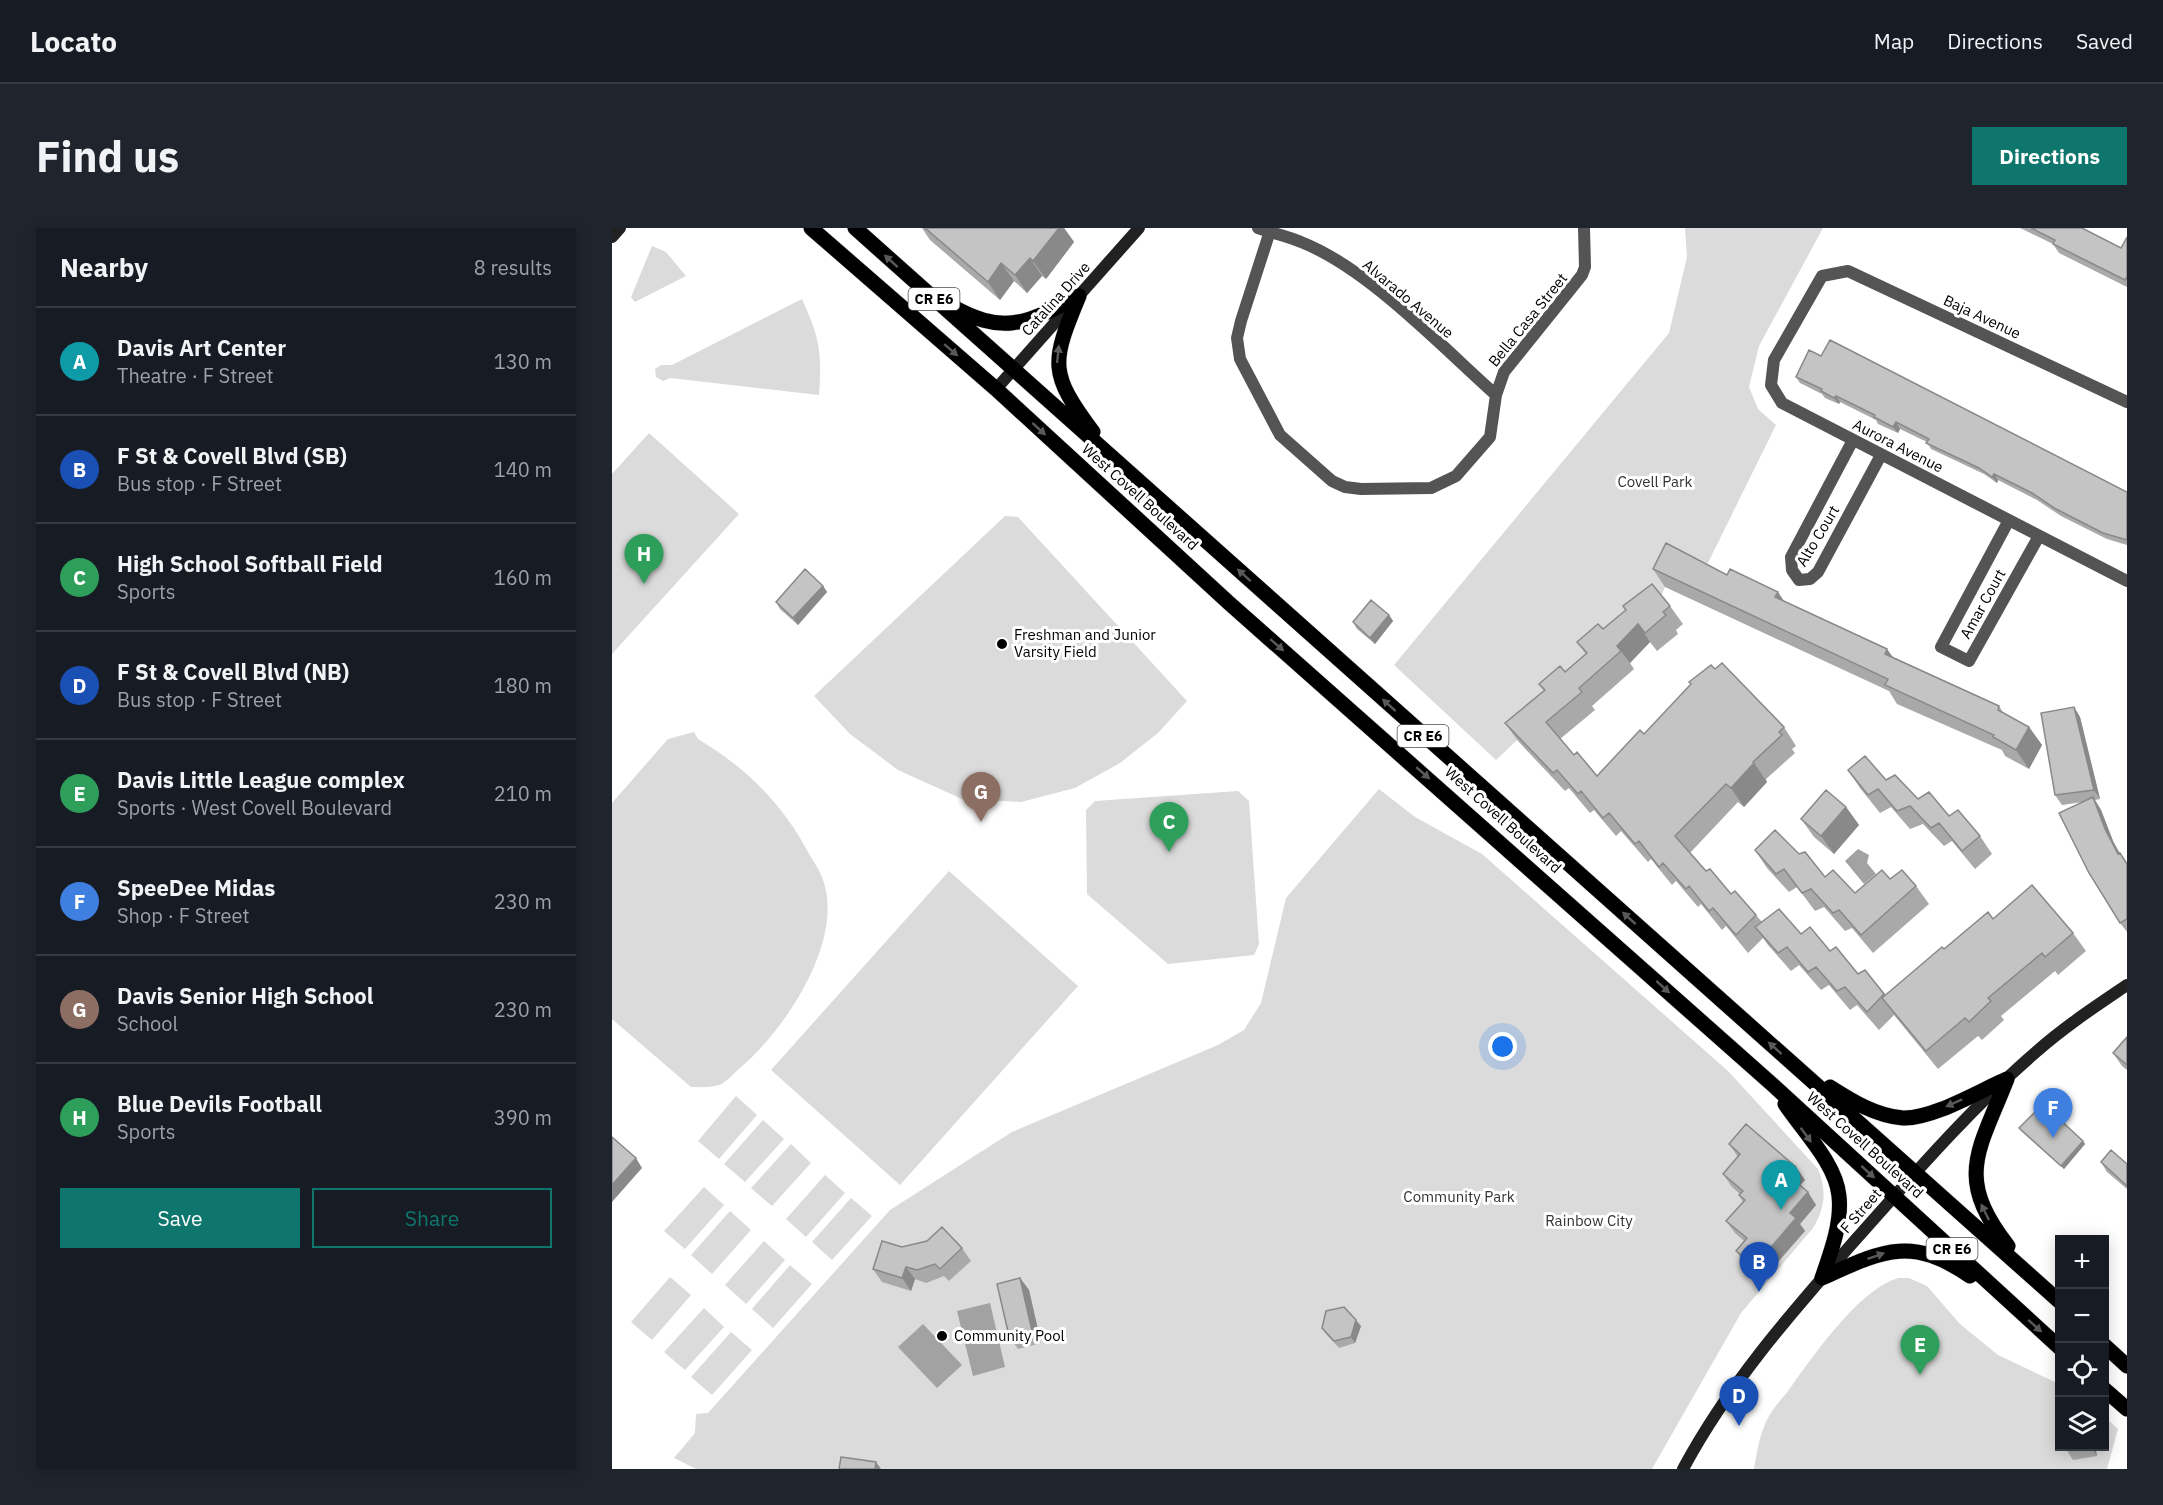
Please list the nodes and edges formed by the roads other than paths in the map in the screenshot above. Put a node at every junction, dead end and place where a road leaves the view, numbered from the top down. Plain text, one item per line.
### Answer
1 (620, 228) edge
2 (812, 228) edge
3 (855, 228) edge
4 (1139, 228) edge
5 (1584, 228) edge
6 (1265, 229) edge
7 (612, 237) edge
8 (1822, 276) joint
9 (924, 290) junction
10 (1079, 296) junction
11 (1013, 370) junction
12 (996, 389) junction
13 (1496, 395) junction
14 (2127, 402) edge
15 (1853, 440) junction
16 (1881, 454) junction
17 (1113, 458) junction
18 (2009, 520) junction
19 (2039, 536) junction
20 (2127, 581) edge
21 (2127, 985) edge
22 (1798, 1068) junction
23 (2007, 1078) junction
24 (1774, 1086) junction
25 (1915, 1173) junction
26 (1895, 1196) junction
27 (2033, 1276) junction
28 (1822, 1278) junction
29 (2055, 1297) edge
30 (2010, 1303) junction
31 (2055, 1344) edge
32 (2109, 1350) edge
33 (2127, 1366) edge
34 (2109, 1393) edge
35 (2127, 1409) edge
36 (1683, 1469) edge

1 - 7 street
2 -> 12 main road, West Covell Boulevard / CR E6
9 -> 3 main road, West Covell Boulevard / CR E6
4 - 10 street, Catalina Drive
5 - 13 street, Bella Casa Street
6 - 13 street, Alvarado Avenue
6 - 13 street, Bella Casa Street
8 - 14 street, Baja Avenue
8 - 15 street, Aurora Avenue
9 - 10 main road
9 - 11 main road, West Covell Boulevard / CR E6
10 - 11 street, Catalina Drive
17 -> 10 main road
11 - 12 street, Catalina Drive
11 - 17 main road, West Covell Boulevard / CR E6
12 -> 24 main road, West Covell Boulevard / CR E6
15 - 16 street, Aurora Avenue
15 - 16 street, Alto Court
16 - 18 street, Aurora Avenue
22 -> 17 main road, West Covell Boulevard / CR E6
18 - 19 street, Aurora Avenue
18 - 19 street, Amar Court
19 - 20 street, Aurora Avenue
21 - 23 street, F Street
23 -> 22 main road
22 - 25 main road, West Covell Boulevard / CR E6
23 - 25 street, F Street
27 -> 23 main road
24 -> 26 main road, West Covell Boulevard / CR E6
24 -> 28 main road
25 - 26 street, F Street
25 - 27 main road, West Covell Boulevard / CR E6
26 - 28 street, F Street
26 - 30 main road, West Covell Boulevard / CR E6
27 - 29 main road, West Covell Boulevard / CR E6
28 -> 30 main road
28 - 36 street, F Street
30 -> 31 main road, West Covell Boulevard / CR E6
32 - 33 main road
34 - 35 main road

